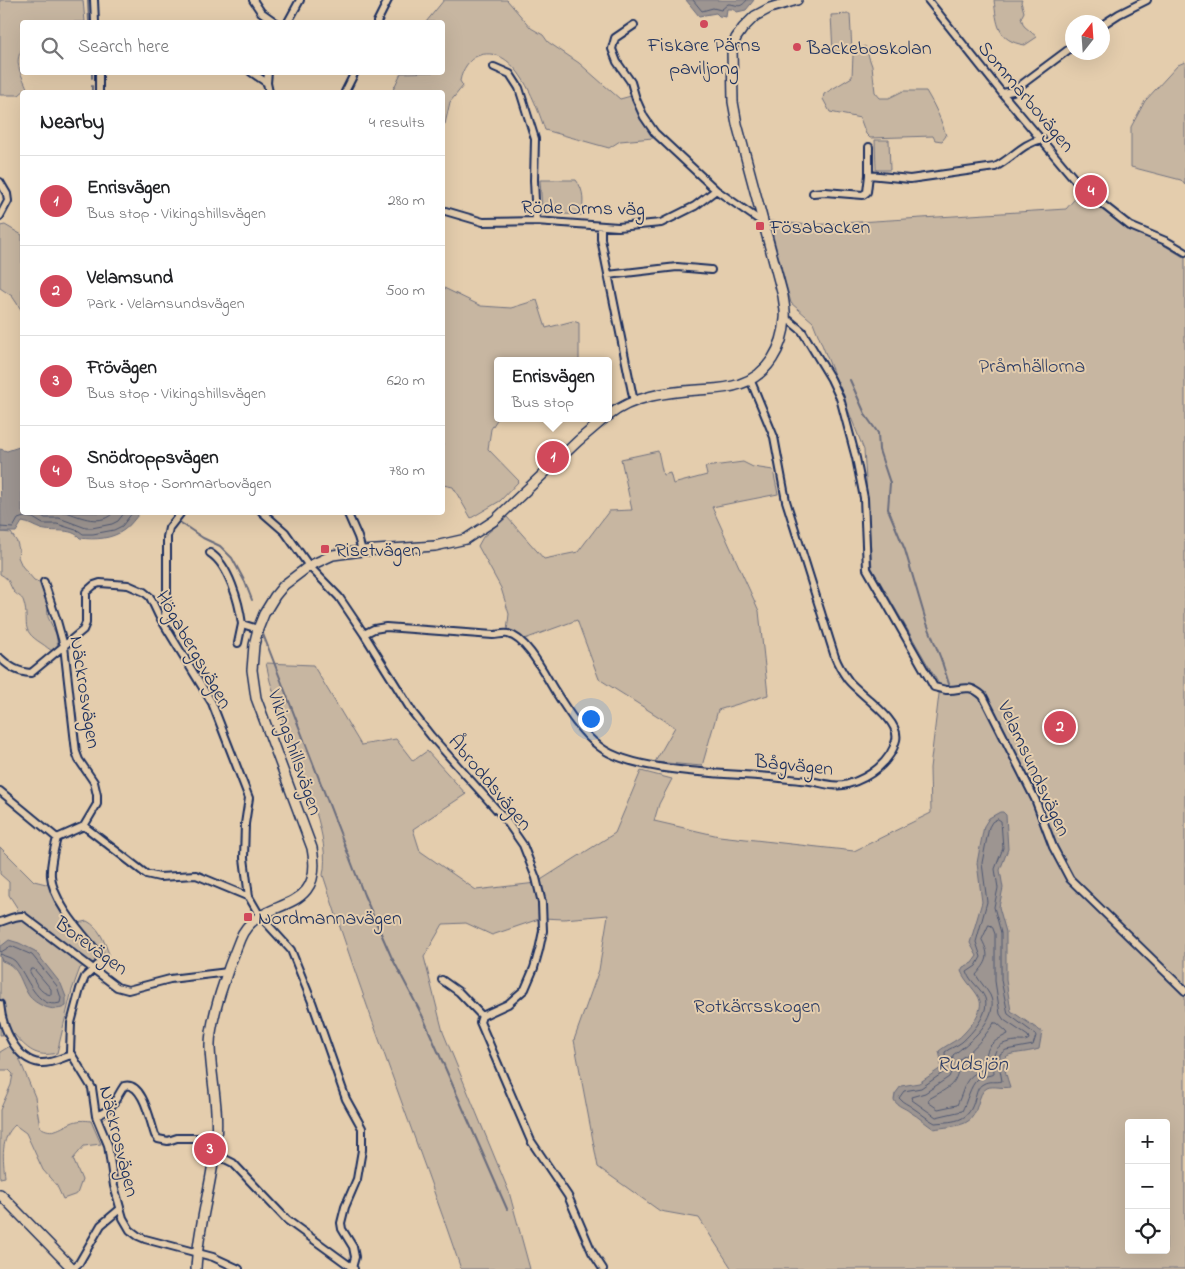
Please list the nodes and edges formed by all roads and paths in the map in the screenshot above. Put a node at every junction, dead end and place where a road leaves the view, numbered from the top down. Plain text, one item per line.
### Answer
1 (94, 0) edge
2 (253, 0) edge
3 (300, 0) edge
4 (388, 0) edge
5 (797, 0) edge
6 (928, 0) edge
7 (1147, 0) edge
8 (95, 20) edge
9 (272, 20) edge
10 (289, 20) edge
11 (378, 20) edge
12 (1110, 20) edge
13 (634, 24) dead end
14 (1065, 52) edge
15 (494, 67) dead end
16 (99, 75) edge
17 (255, 75) edge
18 (268, 75) edge
19 (354, 75) edge
20 (267, 83) junction
21 (99, 90) edge
22 (269, 90) edge
23 (346, 90) edge
24 (1002, 93) junction
25 (1042, 139) junction
26 (869, 147) dead end
27 (869, 175) junction
28 (0, 182) edge
29 (716, 190) junction
30 (813, 193) dead end
31 (445, 211) edge
32 (0, 216) edge
33 (536, 221) junction
34 (762, 222) junction
35 (601, 227) junction
36 (1185, 252) edge
37 (711, 270) dead end
38 (608, 275) junction
39 (785, 319) junction
40 (750, 380) junction
41 (634, 402) junction
42 (612, 413) edge
43 (601, 422) edge
44 (179, 515) edge
45 (265, 515) edge
46 (348, 515) edge
47 (362, 551) junction
48 (210, 552) dead end
49 (309, 566) junction
50 (44, 582) dead end
51 (164, 624) junction
52 (242, 624) junction
53 (258, 629) junction
54 (364, 634) junction
55 (238, 642) dead end
56 (64, 646) junction
57 (0, 658) edge
58 (0, 791) edge
59 (84, 826) junction
60 (57, 838) junction
61 (249, 898) junction
62 (260, 916) junction
63 (0, 922) edge
64 (93, 970) junction
65 (228, 972) junction
66 (442, 980) dead end
67 (1185, 991) edge
68 (0, 1004) edge
69 (482, 1016) junction
70 (71, 1055) junction
71 (96, 1116) junction
72 (216, 1138) junction
73 (215, 1154) junction
74 (0, 1194) edge
75 (120, 1209) junction
76 (197, 1253) junction
77 (353, 1268) edge
78 (72, 1269) edge
79 (196, 1269) edge
80 (239, 1269) edge
81 (603, 1269) edge

1 - 8 street
2 - 9 street
3 - 10 street
4 - 11 street
5 - 34 street, Vikingshillsvägen
6 - 24 street, Sommarbovägen
7 - 12 street
13 - 29 street
14 - 24 street
15 - 33 street
16 - 21 street
17 - 20 street
18 - 20 street
19 - 23 street
20 - 22 street
24 - 25 street, Sommarbovägen
25 - 27 street
25 - 36 street, Sommarbovägen
26 - 27 street
27 - 30 street
28 - 32 street
29 - 34 street
29 - 35 street, Röde Orms väg
31 - 33 street, Röde Orms väg
33 - 35 street, Röde Orms väg
34 - 39 street, Vikingshillsvägen
35 - 38 street
37 - 38 street
38 - 41 street
39 - 40 street, Vikingshillsvägen
39 - 67 street, Velamsundsvägen
40 - 41 street, Vikingshillsvägen
40 - 54 street, Bågvägen
41 - 42 street, Vikingshillsvägen
43 - 47 street, Vikingshillsvägen
44 - 51 street
45 - 49 street, Åbroddsvägen
46 - 47 street
47 - 49 street, Vikingshillsvägen
48 - 52 street
49 - 53 street, Vikingshillsvägen
49 - 54 street, Åbroddsvägen
50 - 56 street, Näckrosvägen
51 - 56 street, Högabergsvägen
51 - 61 street, Högabergsvägen
52 - 53 street
52 - 55 street
53 - 62 street, Vikingshillsvägen
54 - 69 street, Åbroddsvägen
56 - 57 street, Högabergsvägen
56 - 59 street, Näckrosvägen
58 - 60 street
59 - 60 street
59 - 61 street
60 - 64 street
61 - 62 street, Högabergsvägen
62 - 65 street, Vikingshillsvägen
62 - 77 street
63 - 64 street, Borevägen
64 - 65 street, Borevägen
64 - 70 street
65 - 72 street, Vikingshillsvägen
66 - 69 street
68 - 70 street
69 - 81 street
70 - 71 street, Näckrosvägen
71 - 72 street
71 - 75 street, Näckrosvägen
72 - 73 street, Vikingshillsvägen
73 - 76 street, Vikingshillsvägen
73 - 77 street
74 - 78 street
75 - 76 street, Näckrosvägen
75 - 78 street
76 - 79 street, Vikingshillsvägen
76 - 80 street, Näckrosvägen

